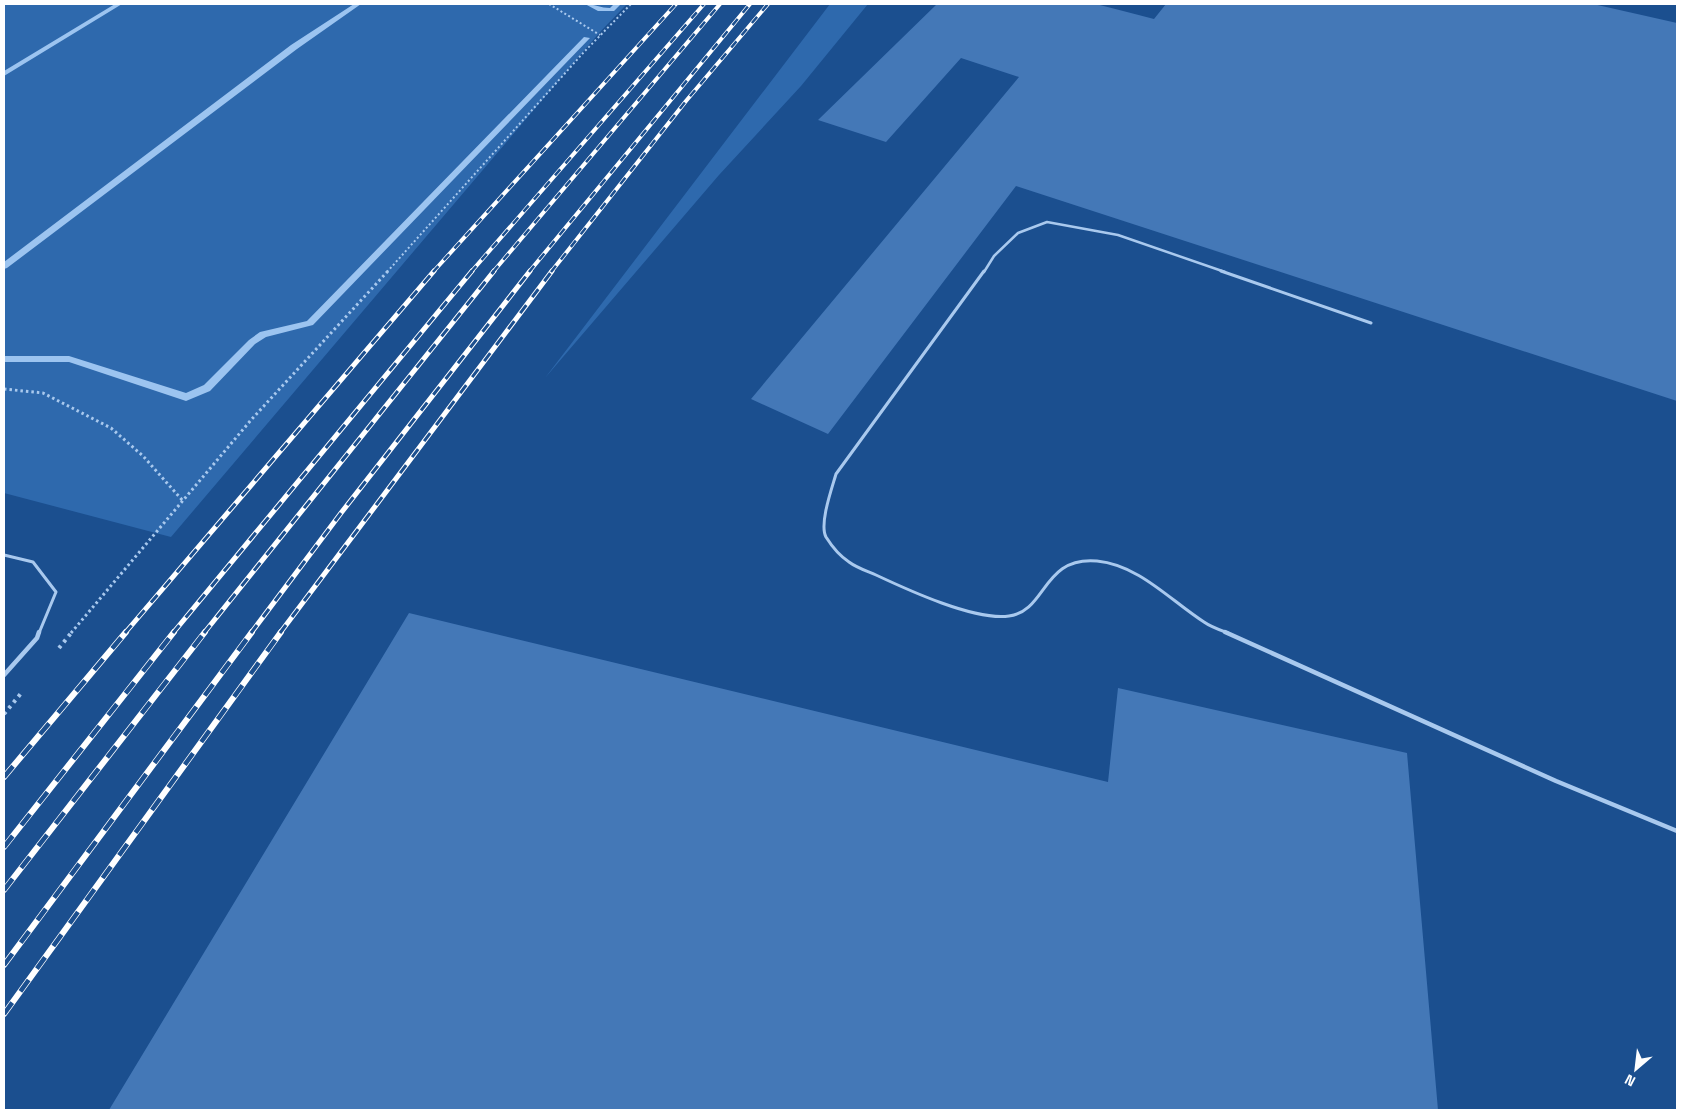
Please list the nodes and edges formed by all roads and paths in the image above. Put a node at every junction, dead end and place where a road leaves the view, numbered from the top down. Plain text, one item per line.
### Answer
1 (549, 4) edge
2 (631, 4) edge
3 (600, 35) junction
4 (1371, 323) dead end
5 (4, 389) edge
6 (184, 501) junction
7 (4, 555) edge
8 (54, 655) dead end
9 (4, 675) edge
10 (29, 685) dead end
11 (4, 714) edge
12 (1677, 831) edge

1 - 3 path
2 - 3 path
3 - 6 path
4 - 12 lane
5 - 6 path
6 - 8 path
7 - 9 lane
10 - 11 path

